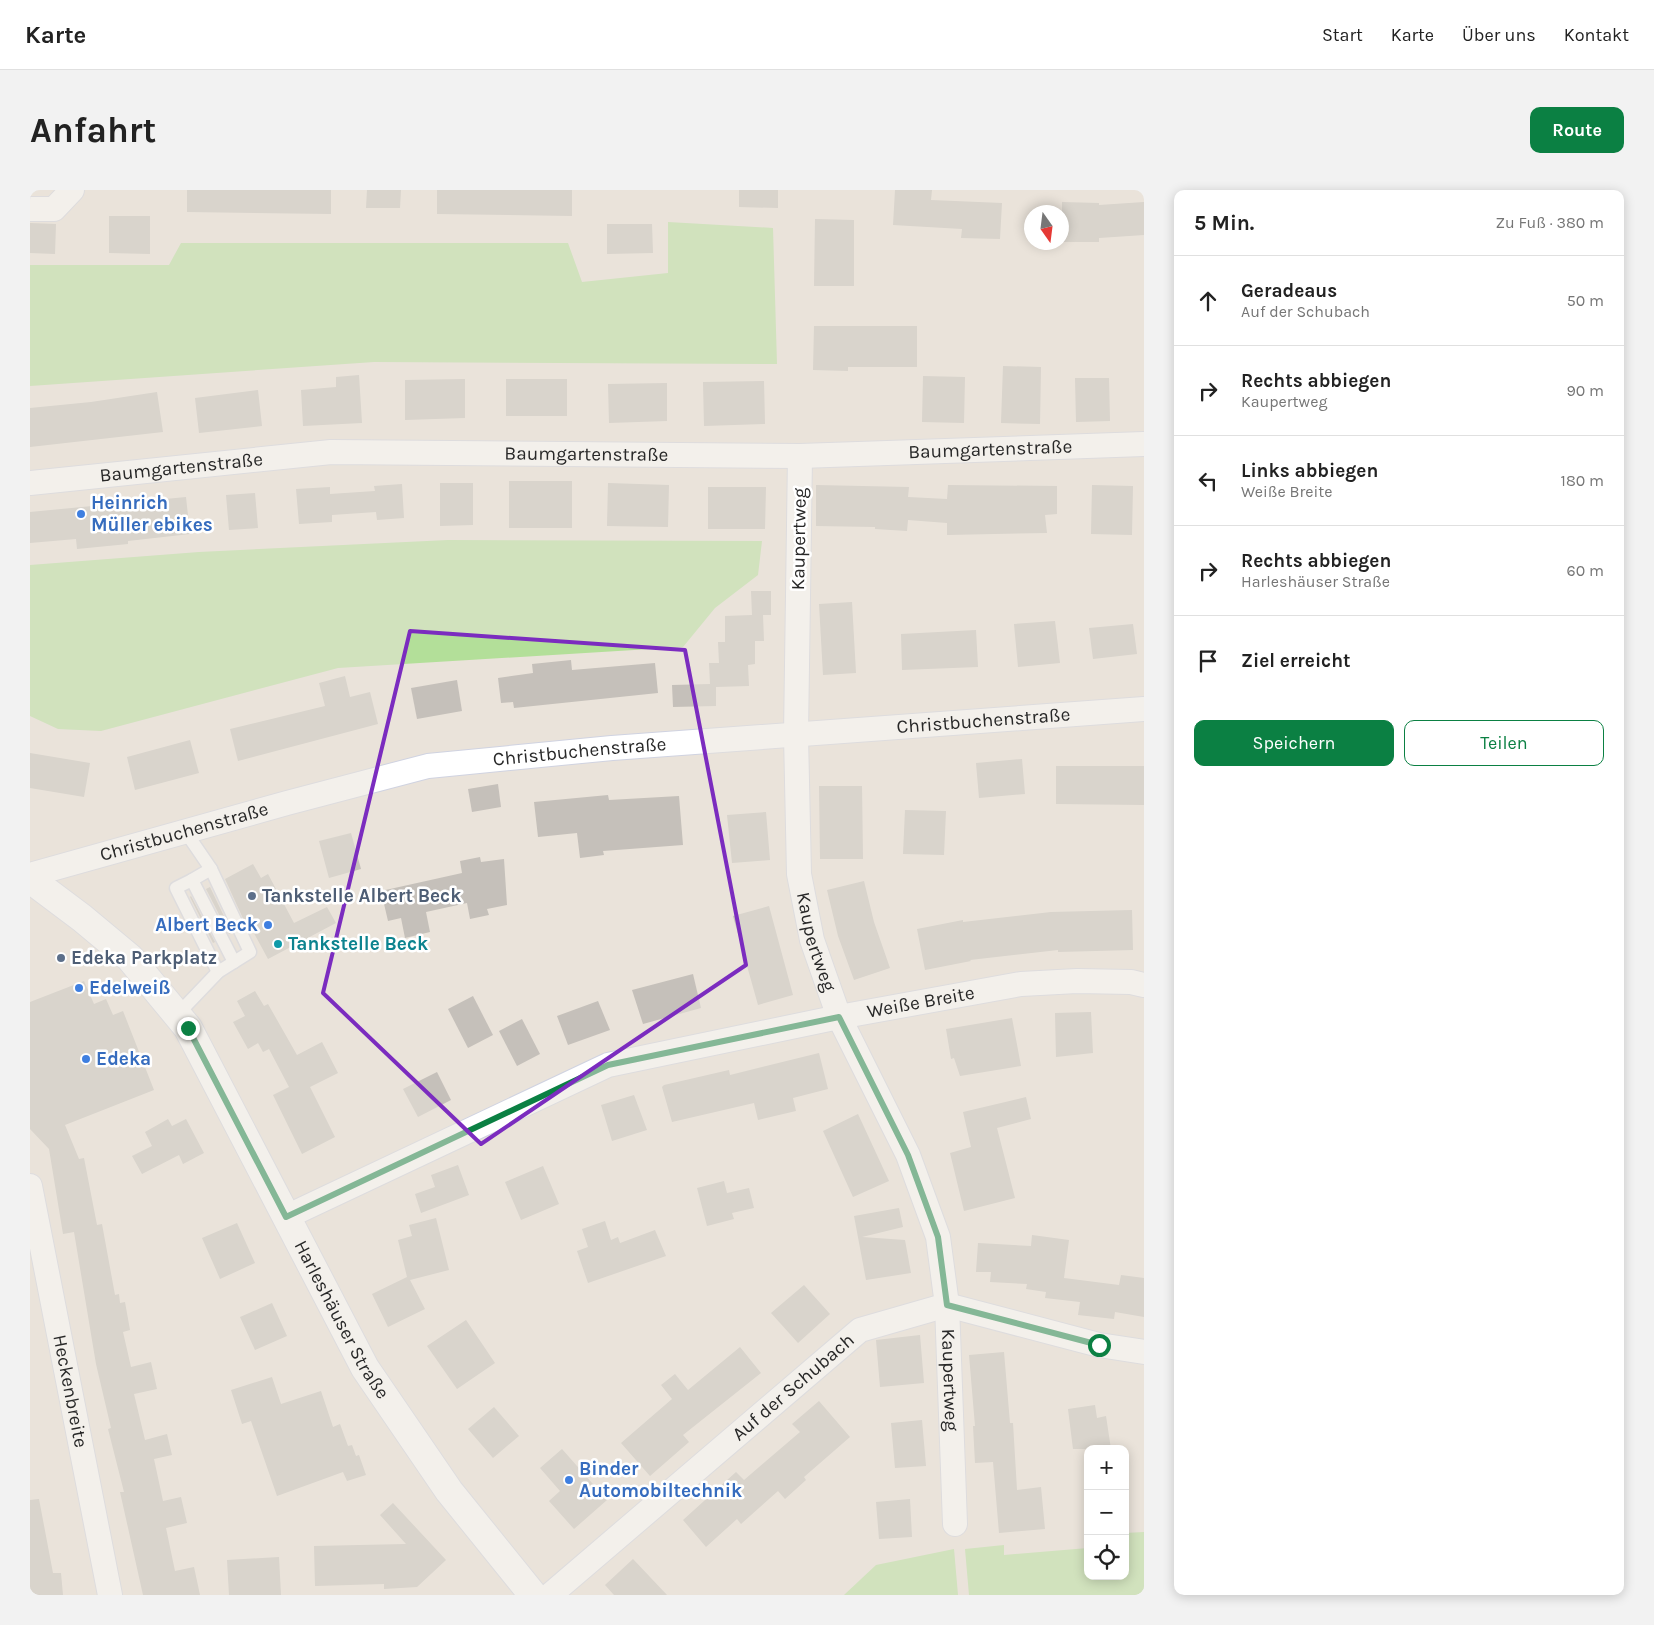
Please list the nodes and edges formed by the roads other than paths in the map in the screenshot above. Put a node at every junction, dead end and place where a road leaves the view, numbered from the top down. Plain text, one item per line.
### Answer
1 (72, 190) edge
2 (30, 209) edge
3 (1144, 444) edge
4 (800, 456) junction
5 (30, 483) edge
6 (1144, 709) edge
7 (796, 735) junction
8 (185, 831) junction
9 (211, 869) junction
10 (30, 877) edge
11 (192, 880) junction
12 (234, 962) junction
13 (218, 972) junction
14 (1144, 985) edge
15 (177, 1015) junction
16 (839, 1017) junction
17 (30, 1186) edge
18 (286, 1217) junction
19 (947, 1305) junction
20 (1144, 1352) edge
21 (955, 1524) dead end
22 (110, 1595) edge
23 (533, 1595) edge
24 (550, 1595) edge

1 - 2 street
3 - 4 street, Baumgartenstraße
4 - 5 street, Baumgartenstraße
4 - 7 street, Kaupertweg
6 - 7 street, Christbuchenstraße
7 - 8 street, Christbuchenstraße
7 - 16 street, Kaupertweg
8 - 9 lane
8 - 10 street, Christbuchenstraße
9 - 11 lane
9 - 12 lane
10 - 15 main road, Harleshäuser Straße
11 - 12 lane
11 - 13 lane
12 - 13 lane
13 - 15 lane
14 - 16 street, Weiße Breite
15 - 18 main road, Harleshäuser Straße
16 - 18 street, Weiße Breite
16 - 19 street, Kaupertweg
17 - 22 street, Heckenbreite
18 - 23 main road, Harleshäuser Straße
19 - 20 street
19 - 21 street, Kaupertweg
19 - 24 street, Auf der Schubach

